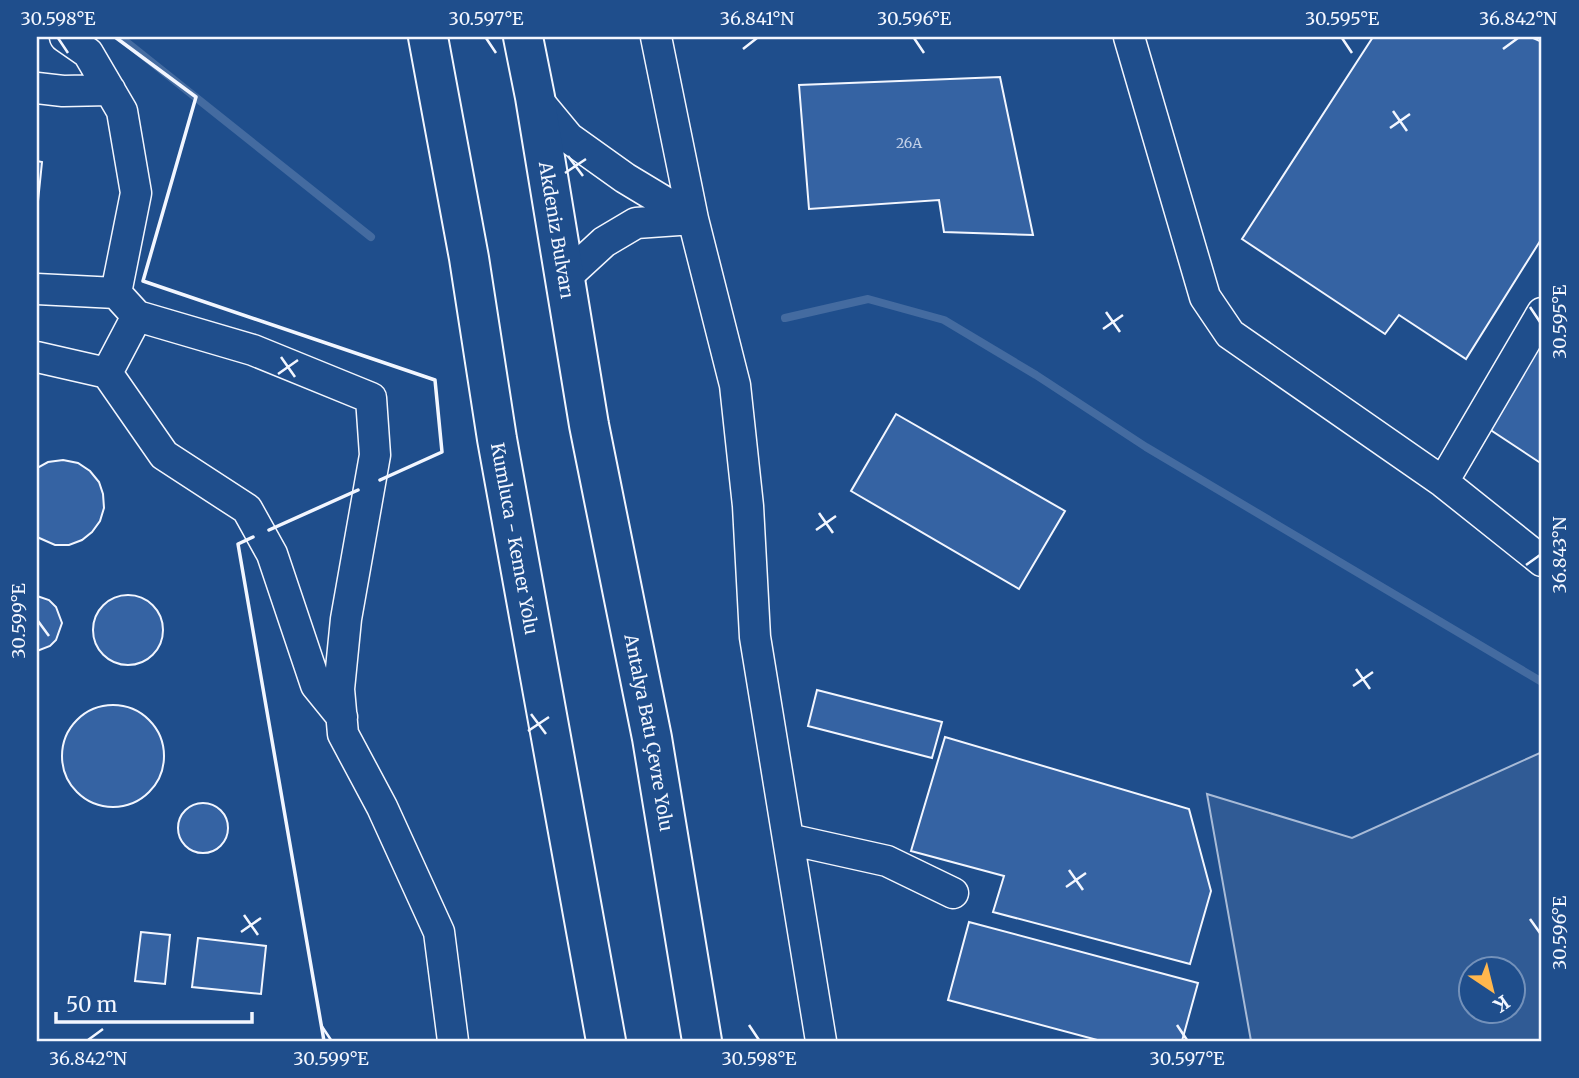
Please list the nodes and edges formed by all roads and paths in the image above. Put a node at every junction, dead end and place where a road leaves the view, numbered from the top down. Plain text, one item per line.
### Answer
1 (65, 37) edge
2 (428, 37) edge
3 (523, 37) edge
4 (656, 37) edge
5 (1129, 37) edge
6 (37, 88) edge
7 (110, 90) junction
8 (535, 97) junction
9 (693, 219) junction
10 (566, 277) junction
11 (37, 289) edge
12 (116, 293) junction
13 (1542, 313) edge
14 (137, 316) junction
15 (37, 357) edge
16 (107, 373) junction
17 (589, 425) joint
18 (1443, 482) junction
19 (1542, 561) edge
20 (342, 717) junction
21 (788, 839) junction
22 (953, 893) dead end
23 (453, 1041) edge
24 (607, 1041) edge
25 (702, 1041) edge
26 (821, 1041) edge

1 - 7 street
2 - 24 highway, Kumluca - Kemer Yolu
3 - 8 highway, Akdeniz Bulvarı
4 - 9 street
5 - 18 street
6 - 7 street
7 - 12 street
8 - 9 street
8 - 10 highway, Akdeniz Bulvarı
9 - 10 street
9 - 21 street
10 - 17 highway, Akdeniz Bulvarı
11 - 12 street
12 - 14 street
13 - 18 street
14 - 16 street
14 - 20 street
15 - 16 street
16 - 20 street
17 - 25 highway, Antalya Batı Çevre Yolu
18 - 19 street
20 - 23 street
21 - 22 street
21 - 26 street

